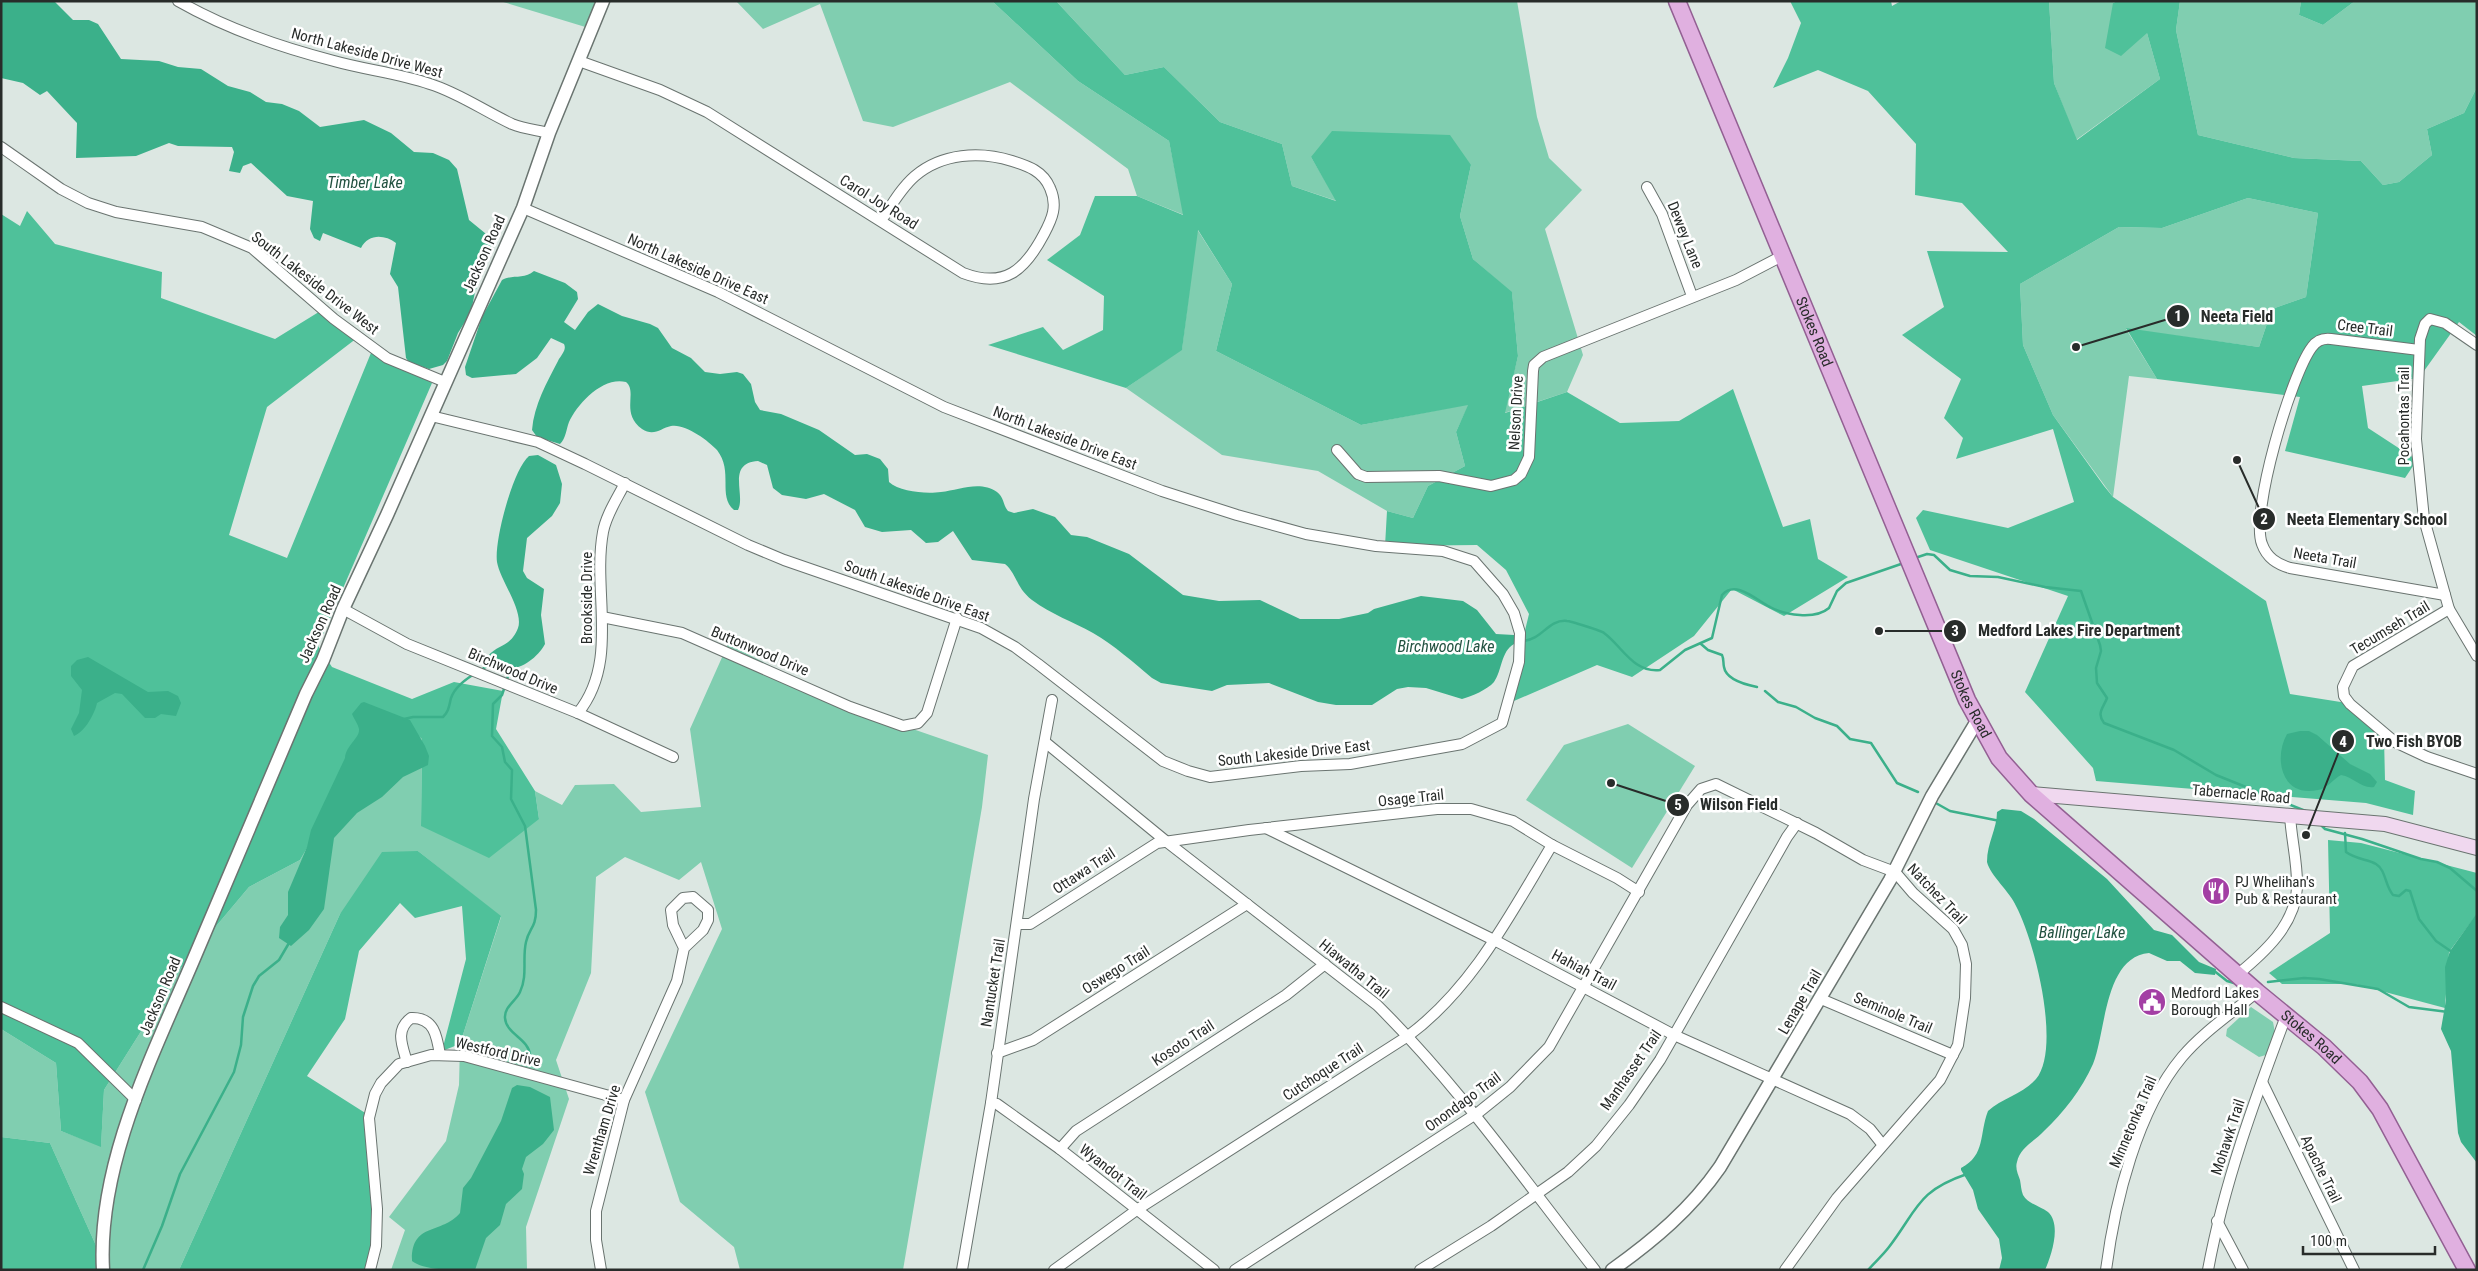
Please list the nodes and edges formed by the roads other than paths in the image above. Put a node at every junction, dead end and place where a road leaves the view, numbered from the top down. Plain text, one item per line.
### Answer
1 (178, 1) edge
2 (603, 1) edge
3 (1677, 1) edge
4 (579, 61) junction
5 (549, 133) junction
6 (1, 147) edge
7 (1647, 186) dead end
8 (523, 208) junction
9 (881, 221) junction
10 (1782, 256) junction
11 (1692, 296) junction
12 (2477, 345) edge
13 (2419, 350) junction
14 (2297, 376) joint
15 (445, 382) junction
16 (431, 416) junction
17 (1337, 450) dead end
18 (625, 484) junction
19 (2445, 594) junction
20 (343, 609) junction
21 (2449, 610) junction
22 (602, 617) junction
23 (957, 618) junction
24 (2477, 656) edge
25 (1052, 700) dead end
26 (1507, 704) joint
27 (578, 713) junction
28 (1977, 720) junction
29 (1045, 742) junction
30 (673, 757) dead end
31 (2477, 774) edge
32 (1701, 789) joint
33 (2030, 794) junction
34 (2290, 814) junction
35 (1797, 823) junction
36 (1266, 828) junction
37 (1167, 842) junction
38 (1552, 845) junction
39 (2477, 848) edge
40 (1895, 872) junction
41 (1639, 892) junction
42 (1247, 904) junction
43 (1017, 924) junction
44 (1494, 940) junction
45 (684, 948) junction
46 (1325, 964) junction
47 (2237, 975) junction
48 (1585, 986) junction
49 (2257, 992) junction
50 (1821, 999) junction
51 (1, 1007) edge
52 (2286, 1016) junction
53 (1674, 1035) junction
54 (1408, 1036) junction
55 (998, 1053) junction
56 (440, 1055) junction
57 (1953, 1055) junction
58 (407, 1062) junction
59 (1773, 1079) junction
60 (2262, 1082) junction
61 (136, 1100) junction
62 (624, 1100) junction
63 (990, 1103) junction
64 (1473, 1115) junction
65 (1882, 1144) junction
66 (1060, 1149) junction
67 (1534, 1193) junction
68 (1138, 1209) junction
69 (2217, 1221) junction
70 (1788, 1268) edge
71 (103, 1270) edge
72 (370, 1270) edge
73 (601, 1270) edge
74 (962, 1270) edge
75 (1054, 1270) edge
76 (1214, 1270) edge
77 (1235, 1270) edge
78 (1420, 1270) edge
79 (1596, 1270) edge
80 (1612, 1270) edge
81 (2106, 1270) edge
82 (2208, 1270) edge
83 (2243, 1270) edge
84 (2354, 1270) edge
85 (2468, 1270) edge

1 - 5 street, North Lakeside Drive West
2 - 4 street, Jackson Road
3 - 10 main road, Stokes Road
4 - 5 street, Jackson Road
4 - 9 street, Carol Joy Road
5 - 8 street, Jackson Road
6 - 15 street, South Lakeside Drive West
7 - 11 street, Dewey Lane
8 - 15 street, Jackson Road
8 - 26 street, North Lakeside Drive East
9 - 9 street, Carol Joy Road
10 - 11 street, Nelson Drive
10 - 28 main road, Stokes Road
11 - 17 street, Nelson Drive
12 - 13 street, Pocahontas Trail
13 - 14 street, Cree Trail
13 - 19 street, Pocahontas Trail
14 - 19 street, Neeta Trail
15 - 16 street, Jackson Road
16 - 18 street, South Lakeside Drive East
16 - 20 street, Jackson Road
18 - 22 street, Brookside Drive
18 - 23 street, South Lakeside Drive East
19 - 21 street, Pocahontas Trail
20 - 27 street, Birchwood Drive
20 - 61 street, Jackson Road
21 - 24 street, Pocahontas Trail
21 - 31 street, Tecumseh Trail
22 - 23 street, Buttonwood Drive
22 - 27 street, Brookside Drive
23 - 26 street, South Lakeside Drive East
25 - 29 street, Nantucket Trail
27 - 30 street, Birchwood Drive
28 - 33 main road, Stokes Road
28 - 40 street, Lenape Trail
29 - 37 street, Hiawatha Trail
29 - 43 street, Nantucket Trail
32 - 35 street, Natchez Trail
32 - 41 street, Onondago Trail
33 - 34 main road, Tabernacle Road
33 - 47 main road, Stokes Road
34 - 39 main road, Tabernacle Road
34 - 47 street
35 - 40 street, Natchez Trail
35 - 53 street, Manhasset Trail
36 - 37 street, Osage Trail
36 - 38 street, Osage Trail
36 - 44 street, Hahiah Trail
37 - 42 street, Hiawatha Trail
37 - 43 street, Ottawa Trail
38 - 41 street, Osage Trail
38 - 44 street, Cutchoque Trail
40 - 50 street, Lenape Trail
40 - 57 street, Natchez Trail
41 - 48 street, Onondago Trail
42 - 46 street, Hiawatha Trail
42 - 55 street, Oswego Trail
43 - 55 street, Nantucket Trail
44 - 48 street, Hahiah Trail
44 - 54 street, Cutchoque Trail
45 - 45 street
45 - 62 street, Wrentham Drive
46 - 54 street, Hiawatha Trail
46 - 66 street, Kosoto Trail
47 - 49 main road, Stokes Road
48 - 53 street, Hahiah Trail
48 - 64 street, Onondago Trail
49 - 52 main road, Stokes Road
49 - 81 street, Minnetonka Trail
50 - 57 street, Seminole Trail
50 - 59 street, Lenape Trail
51 - 61 street
52 - 60 street, Mohawk Trail
52 - 85 main road, Stokes Road
53 - 59 street, Hahiah Trail
53 - 67 street, Manhasset Trail
54 - 64 street, Hiawatha Trail
54 - 68 street, Cutchoque Trail
55 - 63 street, Nantucket Trail
56 - 58 street, Westford Drive
56 - 58 street
56 - 62 street, Westford Drive
57 - 65 street, Natchez Trail
58 - 72 street, Westford Drive
59 - 65 street, Hahiah Trail
59 - 80 street, Lenape Trail
60 - 69 street, Mohawk Trail
60 - 84 street, Apache Trail
61 - 71 street, Jackson Road
62 - 73 street, Wrentham Drive
63 - 66 street, Wyandot Trail
63 - 74 street, Nantucket Trail
64 - 67 street, Hiawatha Trail
64 - 77 street, Onondago Trail
65 - 70 street, Natchez Trail
66 - 68 street, Wyandot Trail
67 - 78 street, Manhasset Trail
67 - 79 street, Hiawatha Trail
68 - 75 street, Cutchoque Trail
68 - 76 street, Wyandot Trail
69 - 82 street, Mohawk Trail
69 - 83 street

